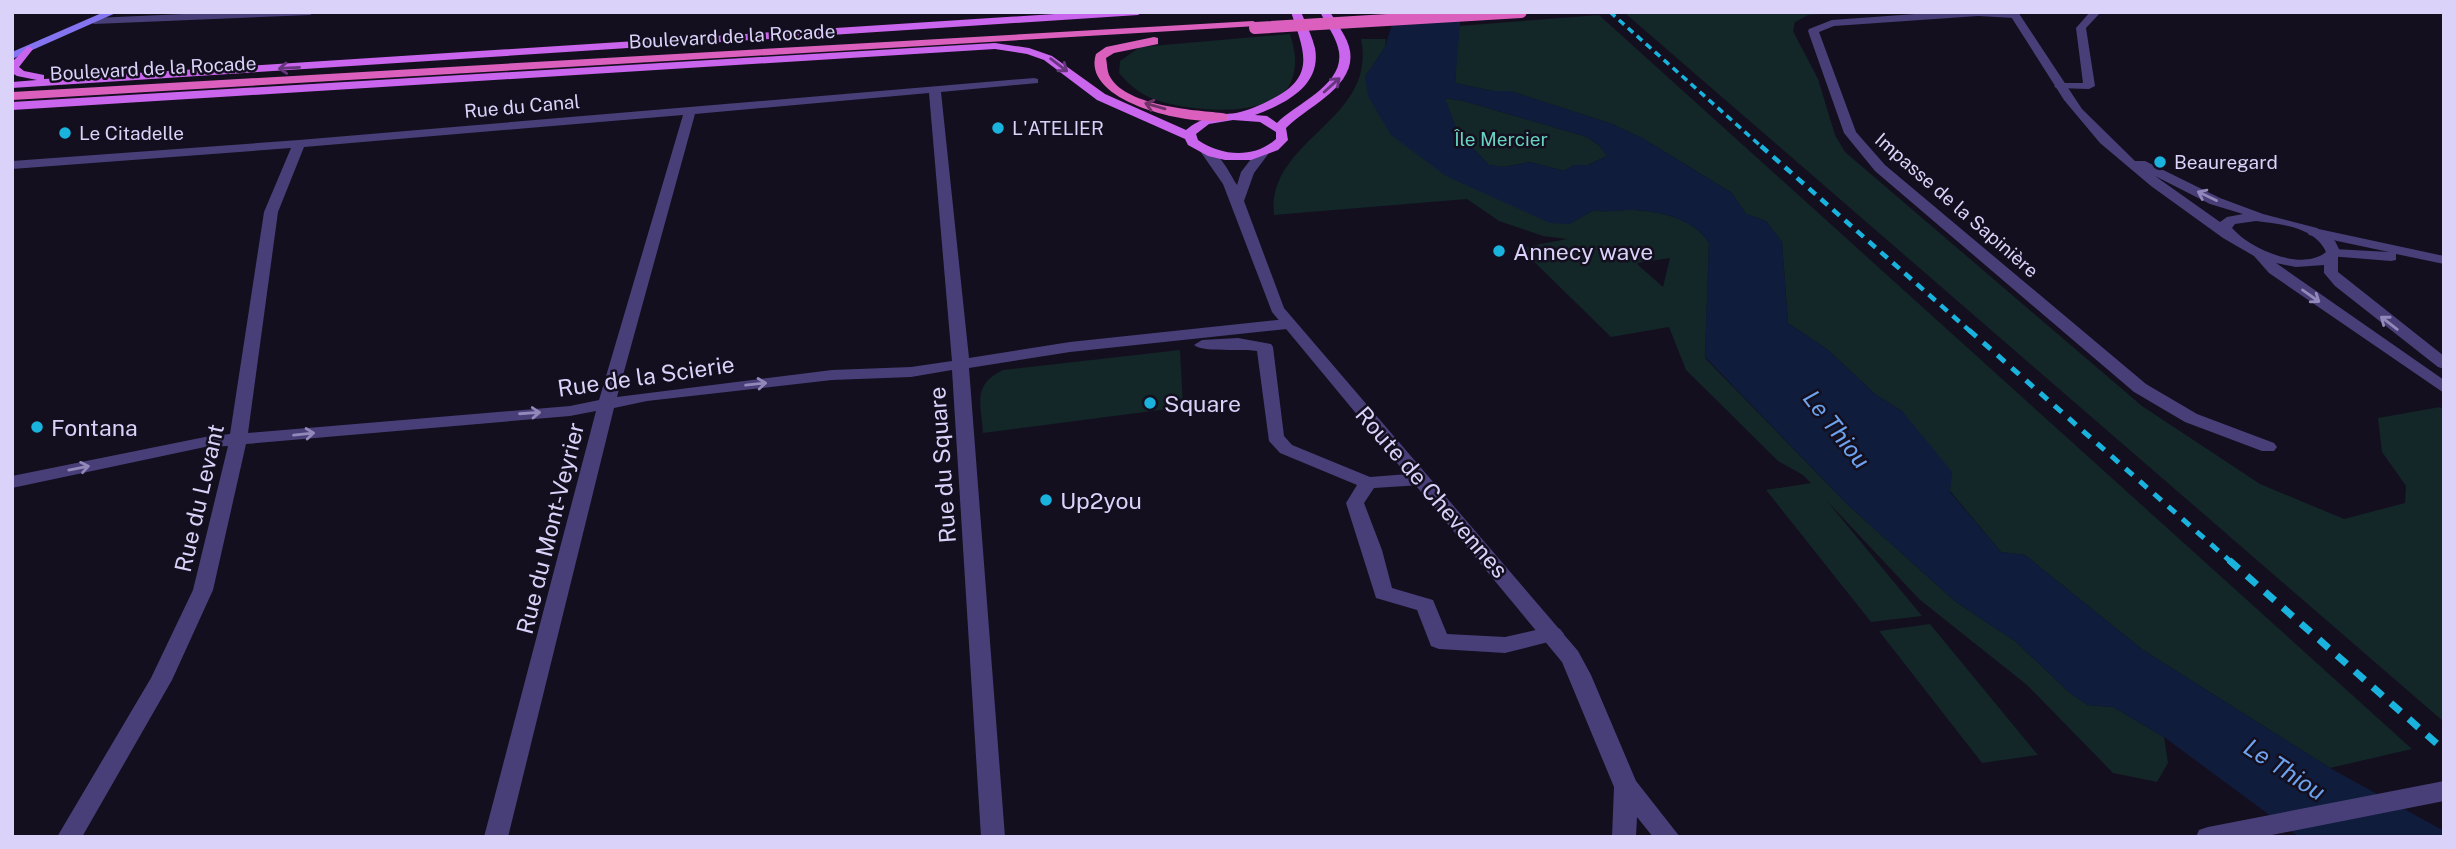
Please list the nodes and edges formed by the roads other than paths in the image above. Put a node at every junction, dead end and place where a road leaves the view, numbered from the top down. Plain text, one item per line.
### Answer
1 (113, 12) edge
2 (310, 12) edge
3 (1138, 12) edge
4 (1296, 12) edge
5 (1325, 12) edge
6 (1521, 12) edge
7 (2096, 12) edge
8 (2014, 14) edge
9 (94, 17) edge
10 (1316, 19) edge
11 (1253, 25) junction
12 (995, 46) junction
13 (12, 49) edge
14 (27, 50) junction
15 (678, 51) junction
16 (12, 56) edge
17 (358, 64) junction
18 (548, 64) junction
19 (89, 79) junction
20 (1034, 81) dead end
21 (12, 85) edge
22 (2060, 86) junction
23 (935, 90) junction
24 (12, 96) edge
25 (12, 106) edge
26 (691, 111) junction
27 (1239, 116) junction
28 (1222, 117) junction
29 (1279, 128) junction
30 (1190, 137) junction
31 (299, 144) junction
32 (1206, 151) junction
33 (1263, 153) junction
34 (2127, 159) junction
35 (12, 165) edge
36 (1238, 200) junction
37 (2271, 219) junction
38 (2314, 233) junction
39 (2228, 235) junction
40 (2258, 253) junction
41 (2416, 254) junction
42 (2333, 256) junction
43 (2444, 260) edge
44 (1287, 324) junction
45 (1191, 346) dead end
46 (961, 363) junction
47 (2444, 364) edge
48 (2444, 388) edge
49 (606, 404) junction
50 (239, 440) junction
51 (2268, 447) dead end
52 (1420, 479) junction
53 (12, 482) edge
54 (1368, 483) junction
55 (1553, 634) junction
56 (1626, 787) junction
57 (2444, 791) edge
58 (69, 837) edge
59 (496, 837) edge
60 (993, 837) edge
61 (1624, 837) edge
62 (1668, 837) edge
63 (2208, 837) edge

1 - 9 main road
2 - 9 street
3 - 17 main road, Boulevard de la Rocade
4 - 27 main road
29 -> 5 main road
6 - 10 highway, bridge
7 - 22 street
8 - 22 street
8 - 51 street, Impasse de la Sapinière
9 - 13 main road
9 - 14 main road
10 - 11 highway, bridge
10 - 11 highway
11 - 12 highway
11 - 15 highway, Boulevard de la Rocade
11 - 18 highway, Boulevard de la Rocade
28 -> 11 highway
12 - 25 main road
12 -> 30 main road
14 - 16 main road
14 - 19 main road
15 - 17 highway
15 - 18 highway, Boulevard de la Rocade
17 -> 19 main road, Boulevard de la Rocade
18 - 24 highway, Boulevard de la Rocade
19 - 21 main road, Boulevard de la Rocade
20 - 23 street, Rue du Canal
22 - 34 street
23 - 26 street, Rue du Canal
23 - 46 street, Rue du Square
26 - 31 street, Rue du Canal
26 - 49 street, Rue du Mont-Veyrier
27 - 28 main road
27 - 29 main road
28 - 30 main road
29 - 33 main road
30 - 32 main road
31 - 35 street, Rue du Canal
31 - 50 street, Rue du Levant
32 - 33 main road
32 - 36 street, Route de Chevennes
33 - 36 street
37 -> 34 street
34 - 39 street
36 - 44 street, Route de Chevennes
37 - 38 street
37 - 39 street
38 - 41 street
38 - 42 street
39 - 40 street
40 - 42 street
40 -> 48 street
41 - 42 street
41 - 43 street
47 -> 42 street
44 - 46 street, Rue de la Scierie
44 - 52 street, Route de Chevennes
45 - 54 street
49 -> 46 street, Rue de la Scierie
46 - 60 street, Rue du Square
50 -> 49 street, Rue de la Scierie
49 - 59 street, Rue du Mont-Veyrier
53 -> 50 street, Rue de la Scierie
50 - 58 street, Rue du Levant
52 - 54 street
52 - 55 street, Route de Chevennes
54 - 55 street
55 - 56 street, Route de Chevennes
56 - 61 street, Route de Chevennes
56 - 62 street, Route de Chevennes
57 - 63 street

